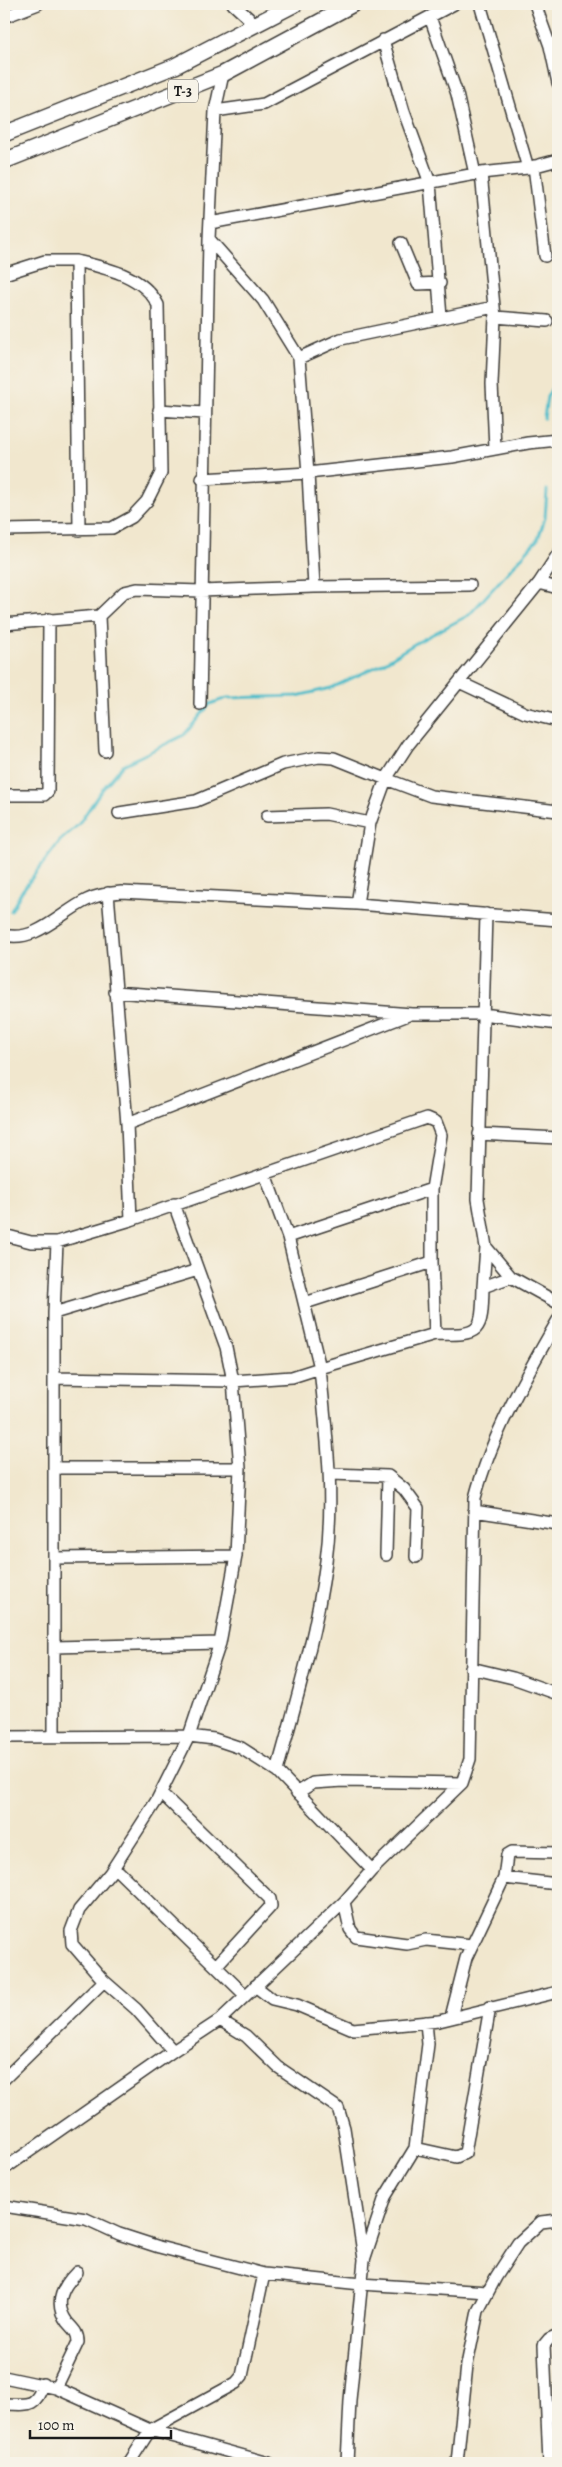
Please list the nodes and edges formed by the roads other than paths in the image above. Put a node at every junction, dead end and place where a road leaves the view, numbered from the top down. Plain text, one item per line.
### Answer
1 (38, 4) edge
2 (234, 4) edge
3 (295, 4) edge
4 (354, 4) edge
5 (454, 4) edge
6 (480, 4) edge
7 (534, 4) edge
8 (4, 17) edge
9 (430, 17) junction
10 (255, 24) junction
11 (383, 40) junction
12 (223, 74) junction
13 (558, 83) edge
14 (215, 111) junction
15 (4, 134) edge
16 (558, 160) edge
17 (4, 161) edge
18 (531, 167) junction
19 (478, 174) junction
20 (430, 183) junction
21 (210, 223) junction
22 (209, 239) junction
23 (401, 243) dead end
24 (544, 256) dead end
25 (76, 261) junction
26 (4, 274) edge
27 (440, 283) junction
28 (494, 312) junction
29 (441, 316) junction
30 (547, 321) dead end
31 (299, 358) junction
32 (159, 410) junction
33 (204, 413) junction
34 (558, 440) edge
35 (496, 448) junction
36 (308, 474) junction
37 (202, 479) junction
38 (4, 530) edge
39 (79, 530) junction
40 (558, 554) edge
41 (539, 582) junction
42 (470, 586) dead end
43 (314, 587) junction
44 (558, 588) edge
45 (201, 590) junction
46 (99, 616) junction
47 (49, 619) junction
48 (4, 624) edge
49 (459, 682) junction
50 (200, 704) dead end
51 (558, 721) edge
52 (105, 751) dead end
53 (386, 779) junction
54 (4, 795) edge
55 (558, 811) edge
56 (119, 813) dead end
57 (267, 816) dead end
58 (370, 823) junction
59 (108, 894) junction
60 (357, 904) junction
61 (486, 914) junction
62 (558, 920) edge
63 (4, 935) edge
64 (115, 992) junction
65 (412, 1014) junction
66 (482, 1014) junction
67 (558, 1024) edge
68 (127, 1124) junction
69 (479, 1134) junction
70 (558, 1138) edge
71 (265, 1174) junction
72 (432, 1189) junction
73 (174, 1204) junction
74 (132, 1220) junction
75 (4, 1235) edge
76 (288, 1237) junction
77 (57, 1242) junction
78 (486, 1247) junction
79 (432, 1262) junction
80 (198, 1270) junction
81 (511, 1276) junction
82 (483, 1287) junction
83 (305, 1303) junction
84 (558, 1303) edge
85 (54, 1313) junction
86 (558, 1320) edge
87 (435, 1334) junction
88 (320, 1368) junction
89 (54, 1378) junction
90 (233, 1381) junction
91 (54, 1468) junction
92 (240, 1468) junction
93 (331, 1474) junction
94 (388, 1476) junction
95 (474, 1510) junction
96 (558, 1524) edge
97 (386, 1555) dead end
98 (236, 1556) junction
99 (54, 1558) junction
100 (416, 1558) dead end
101 (220, 1643) junction
102 (54, 1647) junction
103 (471, 1668) junction
104 (558, 1694) edge
105 (54, 1736) junction
106 (189, 1736) junction
107 (4, 1738) edge
108 (277, 1771) junction
109 (462, 1782) junction
110 (161, 1793) junction
111 (297, 1794) junction
112 (558, 1853) edge
113 (114, 1867) junction
114 (372, 1870) junction
115 (504, 1878) junction
116 (558, 1884) edge
117 (344, 1902) junction
118 (472, 1945) junction
119 (216, 1966) junction
120 (104, 1981) junction
121 (255, 1986) junction
122 (558, 1992) edge
123 (245, 1995) junction
124 (490, 2007) junction
125 (451, 2017) junction
126 (220, 2020) junction
127 (426, 2022) junction
128 (173, 2050) junction
129 (4, 2079) edge
130 (416, 2148) junction
131 (4, 2169) edge
132 (4, 2206) edge
133 (558, 2220) edge
134 (364, 2260) junction
135 (76, 2272) dead end
136 (264, 2274) junction
137 (361, 2284) junction
138 (488, 2292) junction
139 (558, 2336) edge
140 (4, 2377) edge
141 (43, 2384) junction
142 (56, 2388) junction
143 (553, 2394) edge
144 (4, 2404) edge
145 (150, 2430) junction
146 (129, 2463) edge
147 (266, 2463) edge
148 (347, 2463) edge
149 (457, 2463) edge
150 (549, 2463) edge

1 - 8 street
2 - 10 street
3 - 10 main road, T-3
4 - 12 main road, T-3
5 - 9 street
6 - 18 street
7 - 13 street
9 - 11 street
9 - 19 street
10 - 15 main road, T-3
11 - 14 street
11 - 20 street
12 - 14 street
12 - 17 main road, T-3
14 - 21 street
16 - 18 street
18 - 19 street
18 - 24 street
19 - 20 street
19 - 28 street
20 - 21 street
20 - 27 street
21 - 22 street
22 - 31 street
22 - 33 street
23 - 27 street
25 - 26 street
25 - 32 street
25 - 39 street
27 - 29 street
28 - 29 street
28 - 30 street
28 - 35 street
29 - 31 street
31 - 36 street
32 - 33 street
32 - 39 street
33 - 37 street
34 - 35 street
35 - 36 street
36 - 37 street
36 - 43 street
37 - 45 street
38 - 39 street
40 - 41 street
41 - 44 street
41 - 49 street
42 - 43 street
43 - 45 street
45 - 46 street
45 - 50 street
46 - 47 street
46 - 52 street
47 - 48 street
47 - 54 street
49 - 51 street
49 - 53 street
53 - 55 street
53 - 56 street
53 - 58 street
57 - 58 street
58 - 60 street
59 - 60 street
59 - 63 street
59 - 64 street
60 - 61 street
61 - 62 street
61 - 66 street
64 - 65 street
64 - 68 street
65 - 66 street
65 - 68 street
66 - 67 street
66 - 69 street
68 - 74 street
69 - 70 street
69 - 78 street
71 - 72 street
71 - 73 street
71 - 76 street
72 - 76 street
72 - 79 street
73 - 74 street
73 - 80 street
74 - 77 street
75 - 77 street
76 - 83 street
77 - 85 street
78 - 81 street
78 - 82 street
79 - 83 street
79 - 87 street
80 - 85 street
80 - 90 street
81 - 82 street
81 - 84 street
82 - 87 street
83 - 88 street
85 - 89 street
86 - 95 street
87 - 88 street
88 - 90 street
88 - 93 street
89 - 90 street
89 - 91 street
90 - 92 street
91 - 92 street
91 - 99 street
92 - 98 street
93 - 94 street
93 - 108 street
94 - 97 street
94 - 100 street
95 - 96 street
95 - 103 street
98 - 99 street
98 - 101 street
99 - 102 street
101 - 102 street
101 - 106 street
102 - 105 street
103 - 104 street
103 - 109 street
105 - 106 street
105 - 107 street
106 - 108 street
106 - 110 street
108 - 111 street
109 - 111 street
109 - 114 street
110 - 113 street
110 - 119 street
111 - 114 street
112 - 115 street
113 - 119 street
113 - 120 street
114 - 117 street
115 - 116 street
115 - 118 street
117 - 118 street
117 - 121 street
118 - 125 street
119 - 123 street
120 - 128 street
120 - 129 street
121 - 123 street
121 - 127 street
122 - 124 street
123 - 126 street
124 - 125 street
124 - 130 street
125 - 127 street
126 - 128 street
126 - 134 street
127 - 130 street
128 - 131 street
130 - 134 street
132 - 136 street
133 - 138 street
134 - 137 street
135 - 142 street
136 - 137 street
136 - 145 street
137 - 138 street
137 - 148 street
138 - 149 street
139 - 143 street
140 - 141 street
141 - 142 street
141 - 144 street
142 - 145 street
143 - 150 street
145 - 146 street
145 - 147 street

